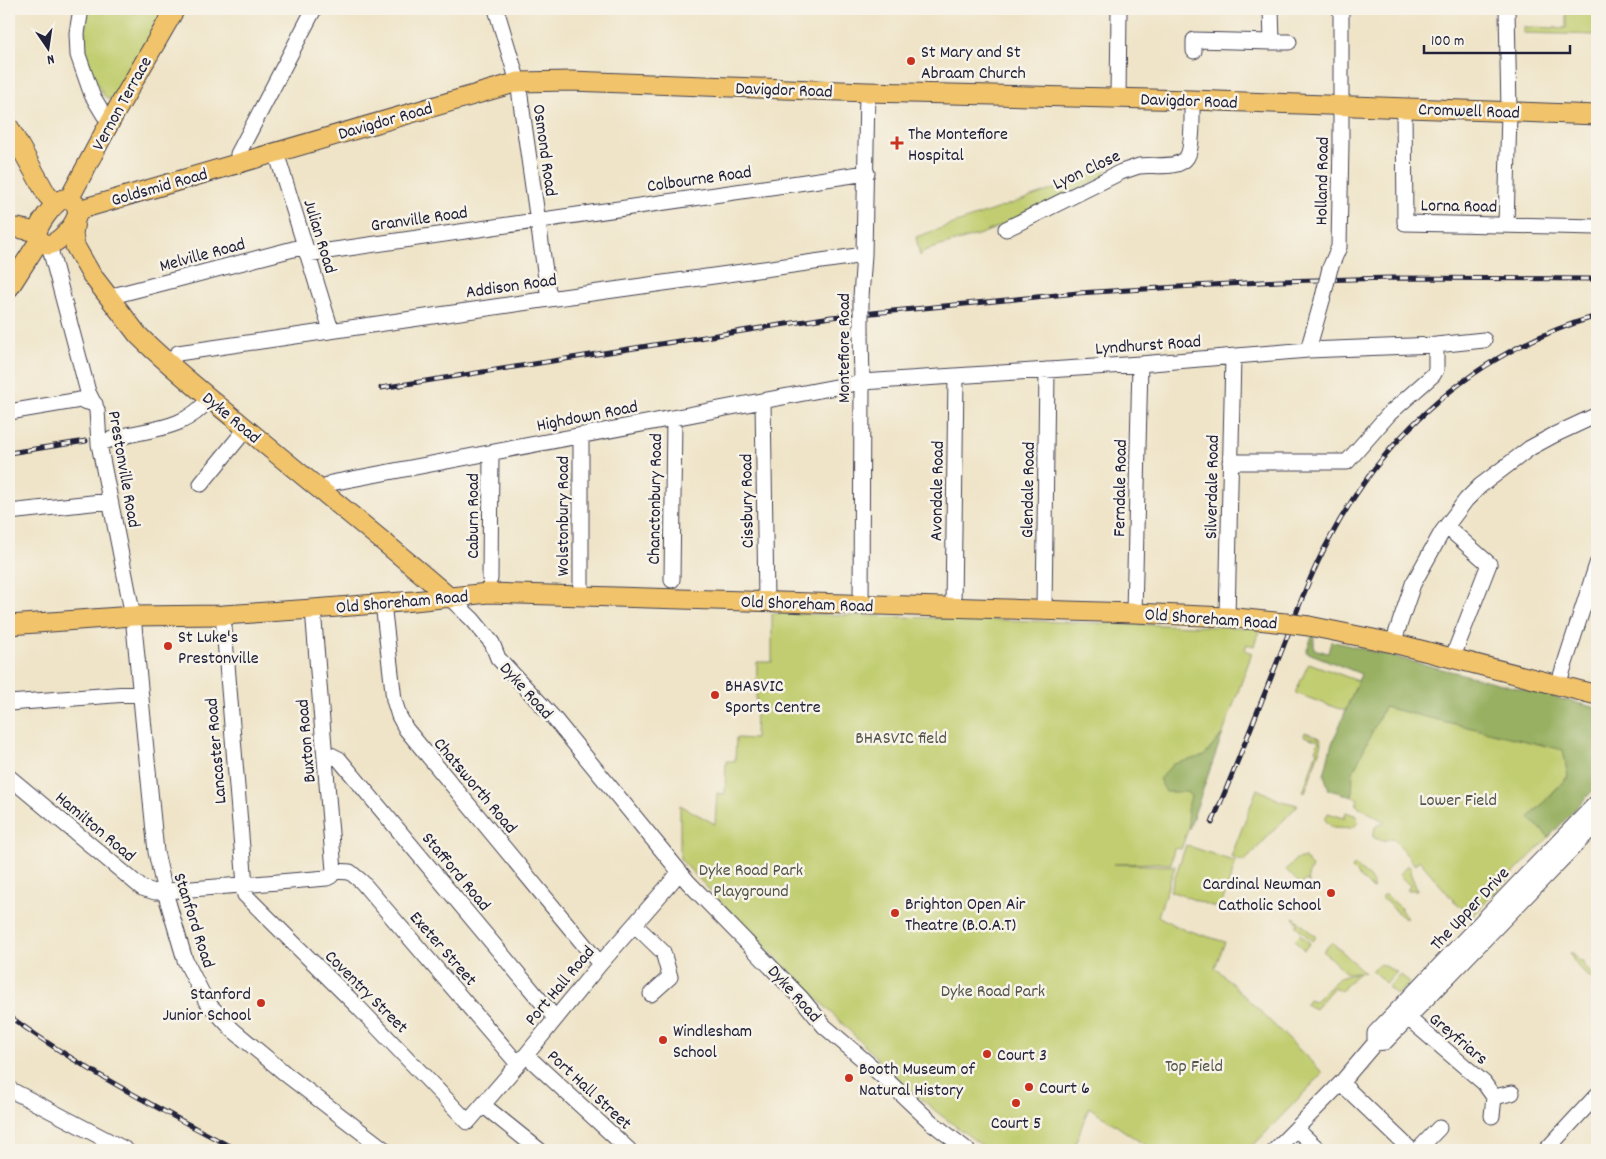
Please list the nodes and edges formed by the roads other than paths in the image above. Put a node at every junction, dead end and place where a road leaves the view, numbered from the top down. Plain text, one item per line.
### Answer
1 (81, 9) edge
2 (175, 9) edge
3 (314, 9) edge
4 (496, 9) edge
5 (1119, 9) edge
6 (1272, 9) edge
7 (1341, 9) edge
8 (1507, 9) edge
9 (1272, 42) junction
10 (1288, 42) dead end
11 (1194, 51) dead end
12 (518, 82) junction
13 (867, 92) junction
14 (1118, 98) junction
15 (1192, 100) junction
16 (1340, 105) junction
17 (1404, 108) junction
18 (1509, 112) junction
19 (1597, 115) edge
20 (111, 120) junction
21 (9, 127) edge
22 (276, 152) junction
23 (240, 162) junction
24 (867, 173) junction
25 (69, 208) junction
26 (537, 220) junction
27 (1506, 225) junction
28 (1597, 227) edge
29 (1006, 229) dead end
30 (9, 230) edge
31 (51, 241) junction
32 (306, 250) junction
33 (864, 255) junction
34 (9, 288) edge
35 (110, 299) junction
36 (549, 299) junction
37 (331, 330) junction
38 (1484, 340) dead end
39 (1436, 345) junction
40 (1308, 350) junction
41 (1233, 357) junction
42 (168, 364) junction
43 (1140, 364) junction
44 (1047, 370) junction
45 (956, 376) junction
46 (862, 382) junction
47 (210, 398) junction
48 (763, 401) junction
49 (95, 404) junction
50 (9, 412) edge
51 (1597, 415) edge
52 (674, 418) junction
53 (246, 429) junction
54 (580, 436) junction
55 (99, 444) junction
56 (491, 452) junction
57 (1230, 462) junction
58 (200, 484) dead end
59 (323, 492) junction
60 (110, 501) junction
61 (9, 512) edge
62 (1447, 526) junction
63 (1597, 564) edge
64 (672, 580) dead end
65 (485, 586) junction
66 (581, 596) junction
67 (450, 598) junction
68 (766, 601) junction
69 (383, 603) junction
70 (861, 604) junction
71 (953, 607) junction
72 (313, 609) junction
73 (1044, 611) junction
74 (1134, 613) junction
75 (223, 615) junction
76 (133, 616) junction
77 (1226, 617) junction
78 (473, 620) junction
79 (9, 625) edge
80 (1393, 643) junction
81 (1452, 659) junction
82 (1558, 685) junction
83 (140, 694) junction
84 (1597, 695) edge
85 (9, 703) edge
86 (325, 756) junction
87 (9, 777) edge
88 (1597, 802) edge
89 (1597, 823) edge
90 (334, 871) junction
91 (680, 872) junction
92 (243, 885) junction
93 (164, 892) junction
94 (634, 925) junction
95 (600, 964) junction
96 (651, 994) dead end
97 (1403, 1014) junction
98 (555, 1018) junction
99 (522, 1059) junction
100 (1341, 1082) junction
101 (9, 1089) edge
102 (1512, 1093) dead end
103 (1597, 1095) edge
104 (1494, 1097) junction
105 (483, 1105) junction
106 (1492, 1116) dead end
107 (468, 1122) joint
108 (1439, 1128) dead end
109 (1296, 1129) junction
110 (126, 1150) edge
111 (384, 1150) edge
112 (539, 1150) edge
113 (629, 1150) edge
114 (967, 1150) edge
115 (1275, 1150) edge
116 (1319, 1150) edge
117 (1410, 1150) edge
118 (1418, 1150) edge
119 (1546, 1150) edge

1 - 20 street
2 - 20 main road, Vernon Terrace
3 - 23 street
4 - 12 street, Osmond Road
5 - 14 street
6 - 9 street
7 - 16 street, Holland Road
8 - 18 street
9 - 10 street
9 - 11 street
12 - 13 main road, Davigdor Road
12 - 22 main road, Davigdor Road
12 - 26 street, Osmond Road
13 - 14 main road, Davigdor Road
13 - 24 street, Montefiore Road
14 - 15 main road, Davigdor Road
15 - 16 main road, Davigdor Road
15 - 29 street, Lyon Close
16 - 17 main road, Cromwell Road
16 - 40 street, Holland Road, bridge
17 - 18 main road, Cromwell Road
17 - 27 street, Lorna Road
18 - 19 main road, Cromwell Road
18 - 27 street
20 - 25 main road, Vernon Terrace
21 - 25 main road
22 - 23 main road, Davigdor Road
22 - 32 street, Julian Road
23 - 25 main road, Goldsmid Road
24 - 26 street, Colbourne Road
24 - 33 street, Montefiore Road
25 - 31 main road
25 - 31 main road, Dyke Road
26 - 32 street, Granville Road
26 - 36 street, Osmond Road
27 - 28 street, Lorna Road
30 - 31 main road
31 - 34 main road
31 - 35 main road, Dyke Road
31 - 49 street, Prestonville Road
32 - 35 street, Melville Road
32 - 37 street, Julian Road
33 - 36 street, Addison Road
33 - 46 street, Montefiore Road, bridge
35 - 42 main road, Dyke Road
36 - 37 street, Addison Road
37 - 42 street, Addison Road
38 - 39 street, Lyndhurst Road
39 - 40 street, Lyndhurst Road
39 - 57 street
40 - 41 street, Lyndhurst Road
41 - 43 street, Lyndhurst Road
41 - 57 street, Silverdale Road
42 - 47 main road, Dyke Road
43 - 44 street, Lyndhurst Road
43 - 74 street, Ferndale Road
44 - 45 street, Lyndhurst Road
44 - 73 street, Glendale Road
45 - 46 street, Lyndhurst Road
45 - 71 street, Avondale Road
46 - 48 street, Highdown Road
46 - 70 street, Montefiore Road
47 - 53 main road, Dyke Road
47 - 55 street
48 - 52 street, Highdown Road
48 - 68 street, Cissbury Road
49 - 50 street
49 - 55 street, Prestonville Road
51 - 62 street
52 - 54 street, Highdown Road
52 - 64 street, Chanctonbury Road
53 - 58 street
53 - 59 main road, Dyke Road
54 - 56 street, Highdown Road
54 - 66 street, Wolstonbury Road
55 - 60 street, Prestonville Road
56 - 59 street, Highdown Road
56 - 65 street, Caburn Road
57 - 77 street, Silverdale Road
59 - 67 main road, Dyke Road
60 - 61 street
60 - 76 street, Prestonville Road
62 - 80 street
62 - 81 street
63 - 82 street
65 - 66 main road, Old Shoreham Road
65 - 67 main road, Old Shoreham Road
65 - 78 street, Caburn Road
66 - 68 main road, Old Shoreham Road
67 - 69 main road, Old Shoreham Road
67 - 78 street, Dyke Road
68 - 70 main road, Old Shoreham Road
69 - 72 main road, Old Shoreham Road
69 - 95 street, Chatsworth Road
70 - 71 main road, Old Shoreham Road
71 - 73 main road, Old Shoreham Road
72 - 75 main road, Old Shoreham Road
72 - 86 street, Buxton Road
73 - 74 main road, Old Shoreham Road
74 - 77 main road, Old Shoreham Road
75 - 76 main road, Old Shoreham Road
75 - 92 street, Lancaster Road
76 - 79 main road, Old Shoreham Road
76 - 83 street, Stanford Road
77 - 80 main road, Old Shoreham Road, bridge
78 - 91 street, Dyke Road
80 - 81 main road, Old Shoreham Road
81 - 82 main road, Old Shoreham Road
82 - 84 main road, Old Shoreham Road
83 - 85 street
83 - 93 street, Stanford Road
86 - 90 street, Buxton Road
86 - 98 street, Stafford Road
87 - 93 street, Hamilton Road
88 - 97 street, The Upper Drive
89 - 97 street, The Upper Drive
90 - 92 street, Hamilton Road
90 - 99 street, Exeter Street
91 - 94 street, Port Hall Road
91 - 114 street, Dyke Road
92 - 93 street, Hamilton Road
92 - 107 street, Coventry Street
93 - 111 street, Stanford Road
94 - 95 street, Port Hall Road
94 - 96 street
95 - 98 street, Port Hall Road
97 - 100 street, The Upper Drive
97 - 104 street, Greyfriars
98 - 99 street, Port Hall Road
99 - 105 street, Port Hall Road
99 - 113 street, Port Hall Street
100 - 109 street, The Upper Drive
100 - 117 street
101 - 110 street
102 - 104 street
103 - 119 street
104 - 106 street
105 - 107 street, Port Hall Road
105 - 112 street
108 - 118 street
109 - 115 street, The Upper Drive
109 - 116 street

